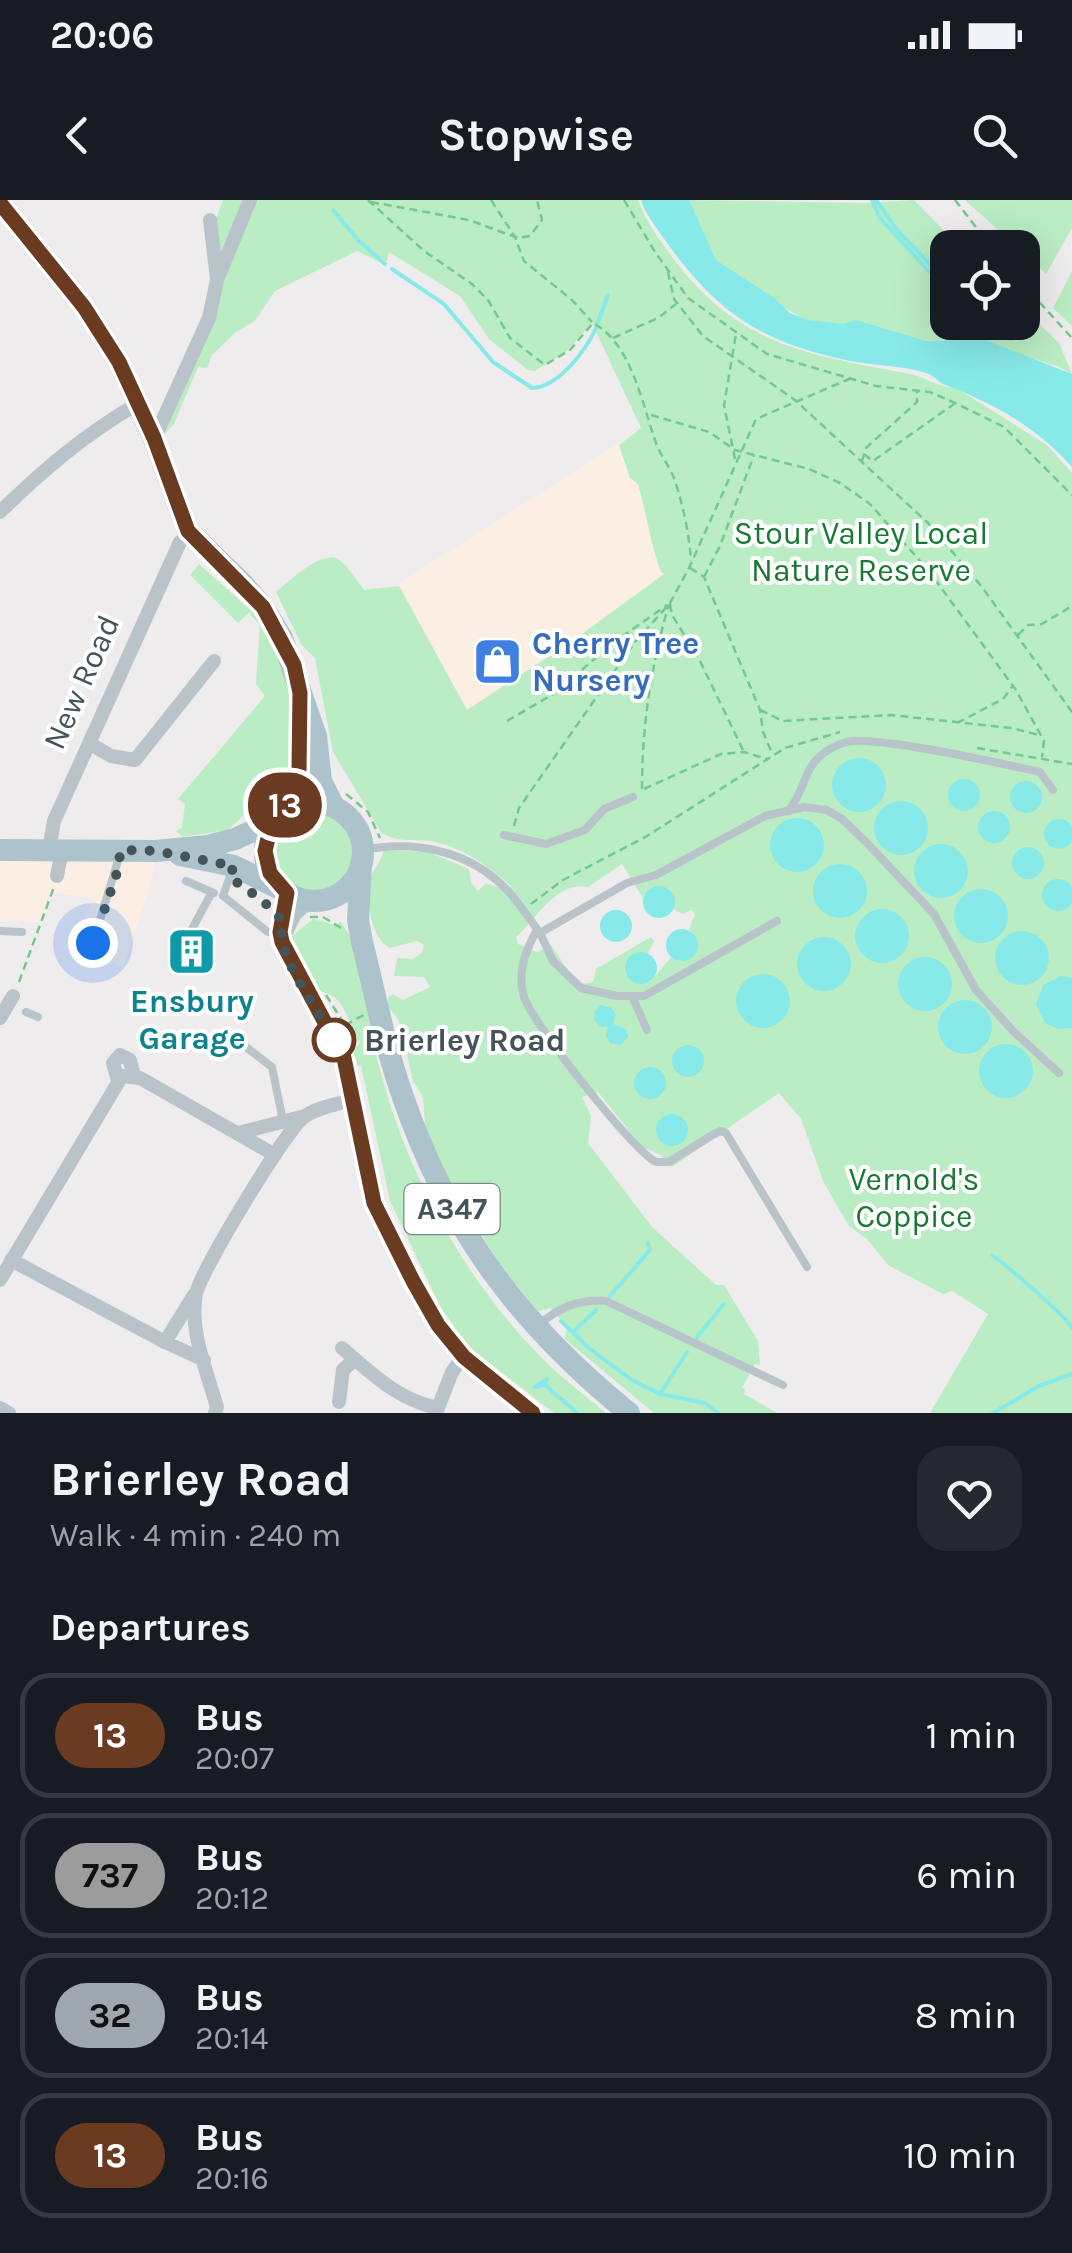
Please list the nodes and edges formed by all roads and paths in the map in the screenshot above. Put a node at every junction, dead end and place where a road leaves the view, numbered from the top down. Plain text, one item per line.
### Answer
1 (250, 200) edge
2 (491, 200) edge
3 (536, 200) edge
4 (624, 200) edge
5 (955, 200) edge
6 (369, 201) edge
7 (0, 203) edge
8 (210, 220) dead end
9 (978, 230) edge
10 (514, 235) junction
11 (668, 272) junction
12 (217, 280) junction
13 (1040, 303) edge
14 (678, 304) junction
15 (592, 324) junction
16 (736, 333) junction
17 (612, 338) junction
18 (1072, 338) edge
19 (733, 358) junction
20 (849, 379) junction
21 (917, 390) junction
22 (795, 400) junction
23 (955, 403) junction
24 (137, 404) junction
25 (648, 414) junction
26 (154, 438) junction
27 (737, 450) junction
28 (754, 454) junction
29 (864, 454) junction
30 (861, 462) junction
31 (1072, 495) edge
32 (0, 512) edge
33 (180, 542) dead end
34 (690, 565) junction
35 (704, 577) junction
36 (670, 603) junction
37 (1072, 606) edge
38 (1016, 636) junction
39 (214, 661) dead end
40 (1013, 686) junction
41 (300, 693) junction
42 (760, 710) junction
43 (1072, 712) edge
44 (507, 722) dead end
45 (956, 723) junction
46 (1041, 735) junction
47 (89, 743) junction
48 (744, 752) junction
49 (1042, 758) dead end
50 (294, 784) junction
51 (802, 789) junction
52 (1053, 790) dead end
53 (328, 797) junction
54 (633, 797) dead end
55 (814, 808) junction
56 (788, 811) junction
57 (271, 815) junction
58 (509, 836) joint
59 (0, 850) edge
60 (56, 850) junction
61 (121, 850) junction
62 (156, 851) junction
63 (368, 854) junction
64 (234, 866) junction
65 (57, 876) joint
66 (186, 882) dead end
67 (212, 892) junction
68 (285, 892) junction
69 (222, 896) junction
70 (317, 900) junction
71 (777, 921) dead end
72 (538, 931) junction
73 (0, 932) edge
74 (22, 932) dead end
75 (283, 932) junction
76 (356, 939) junction
77 (93, 943) dead end
78 (177, 956) dead end
79 (632, 996) junction
80 (7, 1006) edge
81 (371, 1012) dead end
82 (32, 1015) dead end
83 (647, 1030) dead end
84 (331, 1034) junction
85 (237, 1040) dead end
86 (1059, 1073) dead end
87 (355, 1099) junction
88 (305, 1116) junction
89 (283, 1121) junction
90 (238, 1133) junction
91 (275, 1155) junction
92 (12, 1260) junction
93 (807, 1267) dead end
94 (0, 1280) edge
95 (196, 1292) junction
96 (536, 1327) junction
97 (165, 1342) junction
98 (342, 1348) dead end
99 (464, 1357) junction
100 (355, 1358) junction
101 (204, 1360) junction
102 (783, 1385) dead end
103 (339, 1402) dead end
104 (0, 1408) edge
105 (437, 1410) edge
106 (9, 1413) edge
107 (215, 1413) edge
108 (533, 1413) edge
109 (630, 1413) edge

1 - 12 street
2 - 10 path
3 - 10 path
4 - 11 path
5 - 9 path
6 - 10 path
6 - 15 path
7 - 24 main road
8 - 12 street
10 - 15 path
11 - 14 path
11 - 16 path
12 - 26 street
13 - 18 path
14 - 17 path
14 - 19 path
15 - 17 path
16 - 19 path
16 - 20 path
17 - 25 path
19 - 22 path
19 - 27 path
20 - 21 path
20 - 22 path
21 - 23 path
21 - 29 path
22 - 27 path
22 - 30 path
23 - 29 path
23 - 31 path
24 - 26 main road
24 - 32 street
25 - 27 path
25 - 34 path
26 - 41 main road
27 - 28 path
27 - 34 path
28 - 35 path
28 - 40 path
29 - 30 path
30 - 38 path
33 - 47 street, New Road
34 - 35 path
34 - 36 path
35 - 42 path
36 - 44 path
36 - 48 path
36 - 48 path
36 - 58 path
37 - 38 path
38 - 43 path
39 - 47 street
40 - 45 path
40 - 46 path
41 - 50 main road
41 - 53 main road
42 - 45 path
42 - 48 path
45 - 46 path
46 - 49 path
47 - 60 street, New Road
50 - 57 main road
50 - 57 path
51 - 52 lane
51 - 55 lane
51 - 56 lane
53 - 57 main road
53 - 63 main road
53 - 63 path
54 - 58 lane
55 - 56 lane
55 - 86 lane
56 - 72 lane
57 - 62 main road
57 - 68 main road
59 - 60 main road
60 - 61 main road
60 - 65 street, New Road
61 - 62 main road
61 - 77 lane
62 - 64 main road
63 - 70 main road
63 - 72 lane
63 - 76 main road, A347
64 - 68 main road
64 - 69 lane
65 - 80 path
66 - 67 lane
67 - 69 lane
67 - 78 lane
68 - 70 main road
68 - 75 street
69 - 75 lane
70 - 75 street
70 - 76 main road, A347
71 - 79 lane
72 - 79 lane
72 - 93 lane
73 - 74 lane
75 - 76 path
75 - 84 street
76 - 96 main road, A347
79 - 83 lane
80 - 82 street
81 - 84 path
84 - 87 street
85 - 89 lane
87 - 88 street
87 - 99 street
88 - 89 street
88 - 91 street
89 - 90 street
90 - 91 street
90 - 92 street
91 - 95 street
92 - 94 street
92 - 97 street
95 - 97 street
95 - 101 street
96 - 102 lane
96 - 109 main road, A347
97 - 101 street
98 - 100 street
99 - 105 street
99 - 108 street
100 - 103 street
100 - 105 street
101 - 107 street
104 - 106 street

